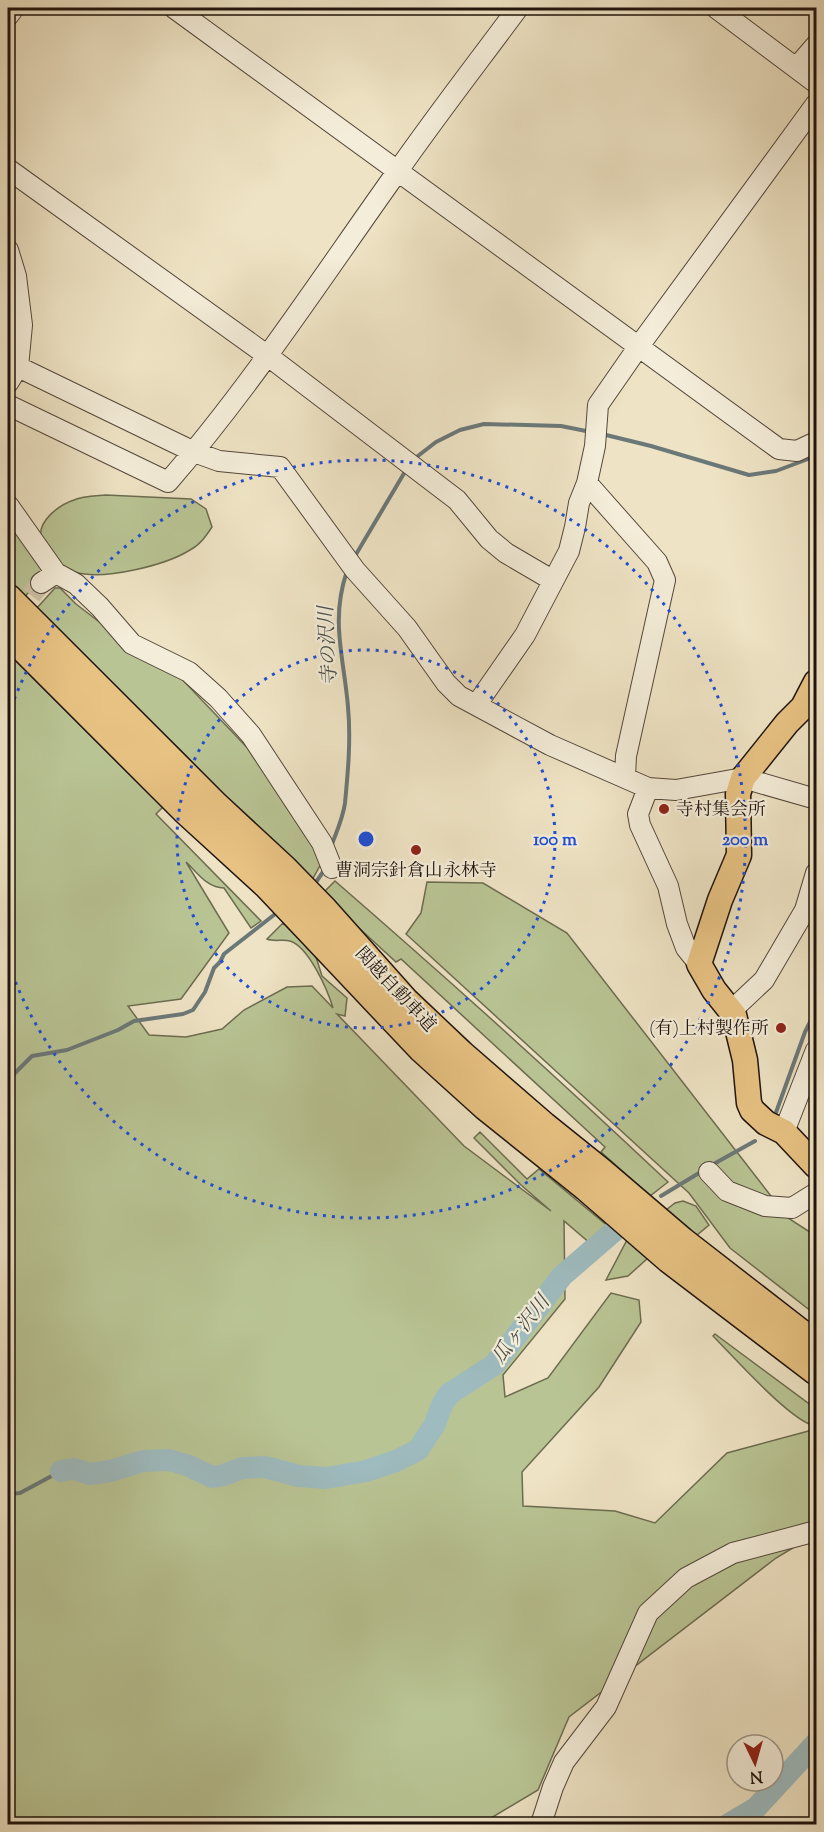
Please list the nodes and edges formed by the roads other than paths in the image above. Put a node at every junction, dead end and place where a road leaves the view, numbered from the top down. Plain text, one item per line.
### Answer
1 (14, 8) edge
2 (174, 8) edge
3 (518, 8) edge
4 (716, 8) edge
5 (8, 16) edge
6 (816, 45) edge
7 (797, 67) junction
8 (816, 83) edge
9 (816, 104) edge
10 (8, 169) edge
11 (398, 170) junction
12 (8, 250) edge
13 (639, 346) junction
14 (268, 356) junction
15 (11, 371) edge
16 (8, 405) edge
17 (816, 442) edge
18 (194, 452) junction
19 (587, 483) junction
20 (8, 505) edge
21 (552, 580) junction
22 (8, 598) edge
23 (8, 633) edge
24 (816, 682) edge
25 (477, 704) junction
26 (625, 777) junction
27 (743, 778) junction
28 (648, 789) junction
29 (816, 799) edge
30 (329, 860) dead end
31 (816, 873) edge
32 (275, 877) junction
33 (316, 919) junction
34 (699, 963) junction
35 (732, 1011) junction
36 (816, 1050) edge
37 (784, 1132) junction
38 (816, 1166) edge
39 (709, 1172) dead end
40 (816, 1193) edge
41 (816, 1345) edge
42 (816, 1371) edge
43 (816, 1531) edge
44 (541, 1824) edge

1 - 5 street
2 - 11 street
3 - 11 street
4 - 7 street
6 - 7 street
7 - 8 street
9 - 13 street
10 - 14 street
11 - 13 street
11 - 14 street
12 - 15 street
13 - 17 street
13 - 19 street
14 - 18 street
14 - 21 street
15 - 18 street
16 - 18 street
18 - 25 street
19 - 21 street
19 - 26 street
20 - 30 street
21 - 25 street
22 - 32 highway, 関越自動車道
23 - 32 highway, 関越自動車道
24 - 27 main road
25 - 26 street
26 - 28 street
27 - 28 street
27 - 29 street
27 - 34 main road
28 - 34 street
31 - 35 street
32 - 33 highway, 関越自動車道
33 - 41 highway, 関越自動車道
33 - 42 highway, 関越自動車道
34 - 35 main road
35 - 37 main road
36 - 37 street
37 - 38 main road
39 - 40 street
43 - 44 street

